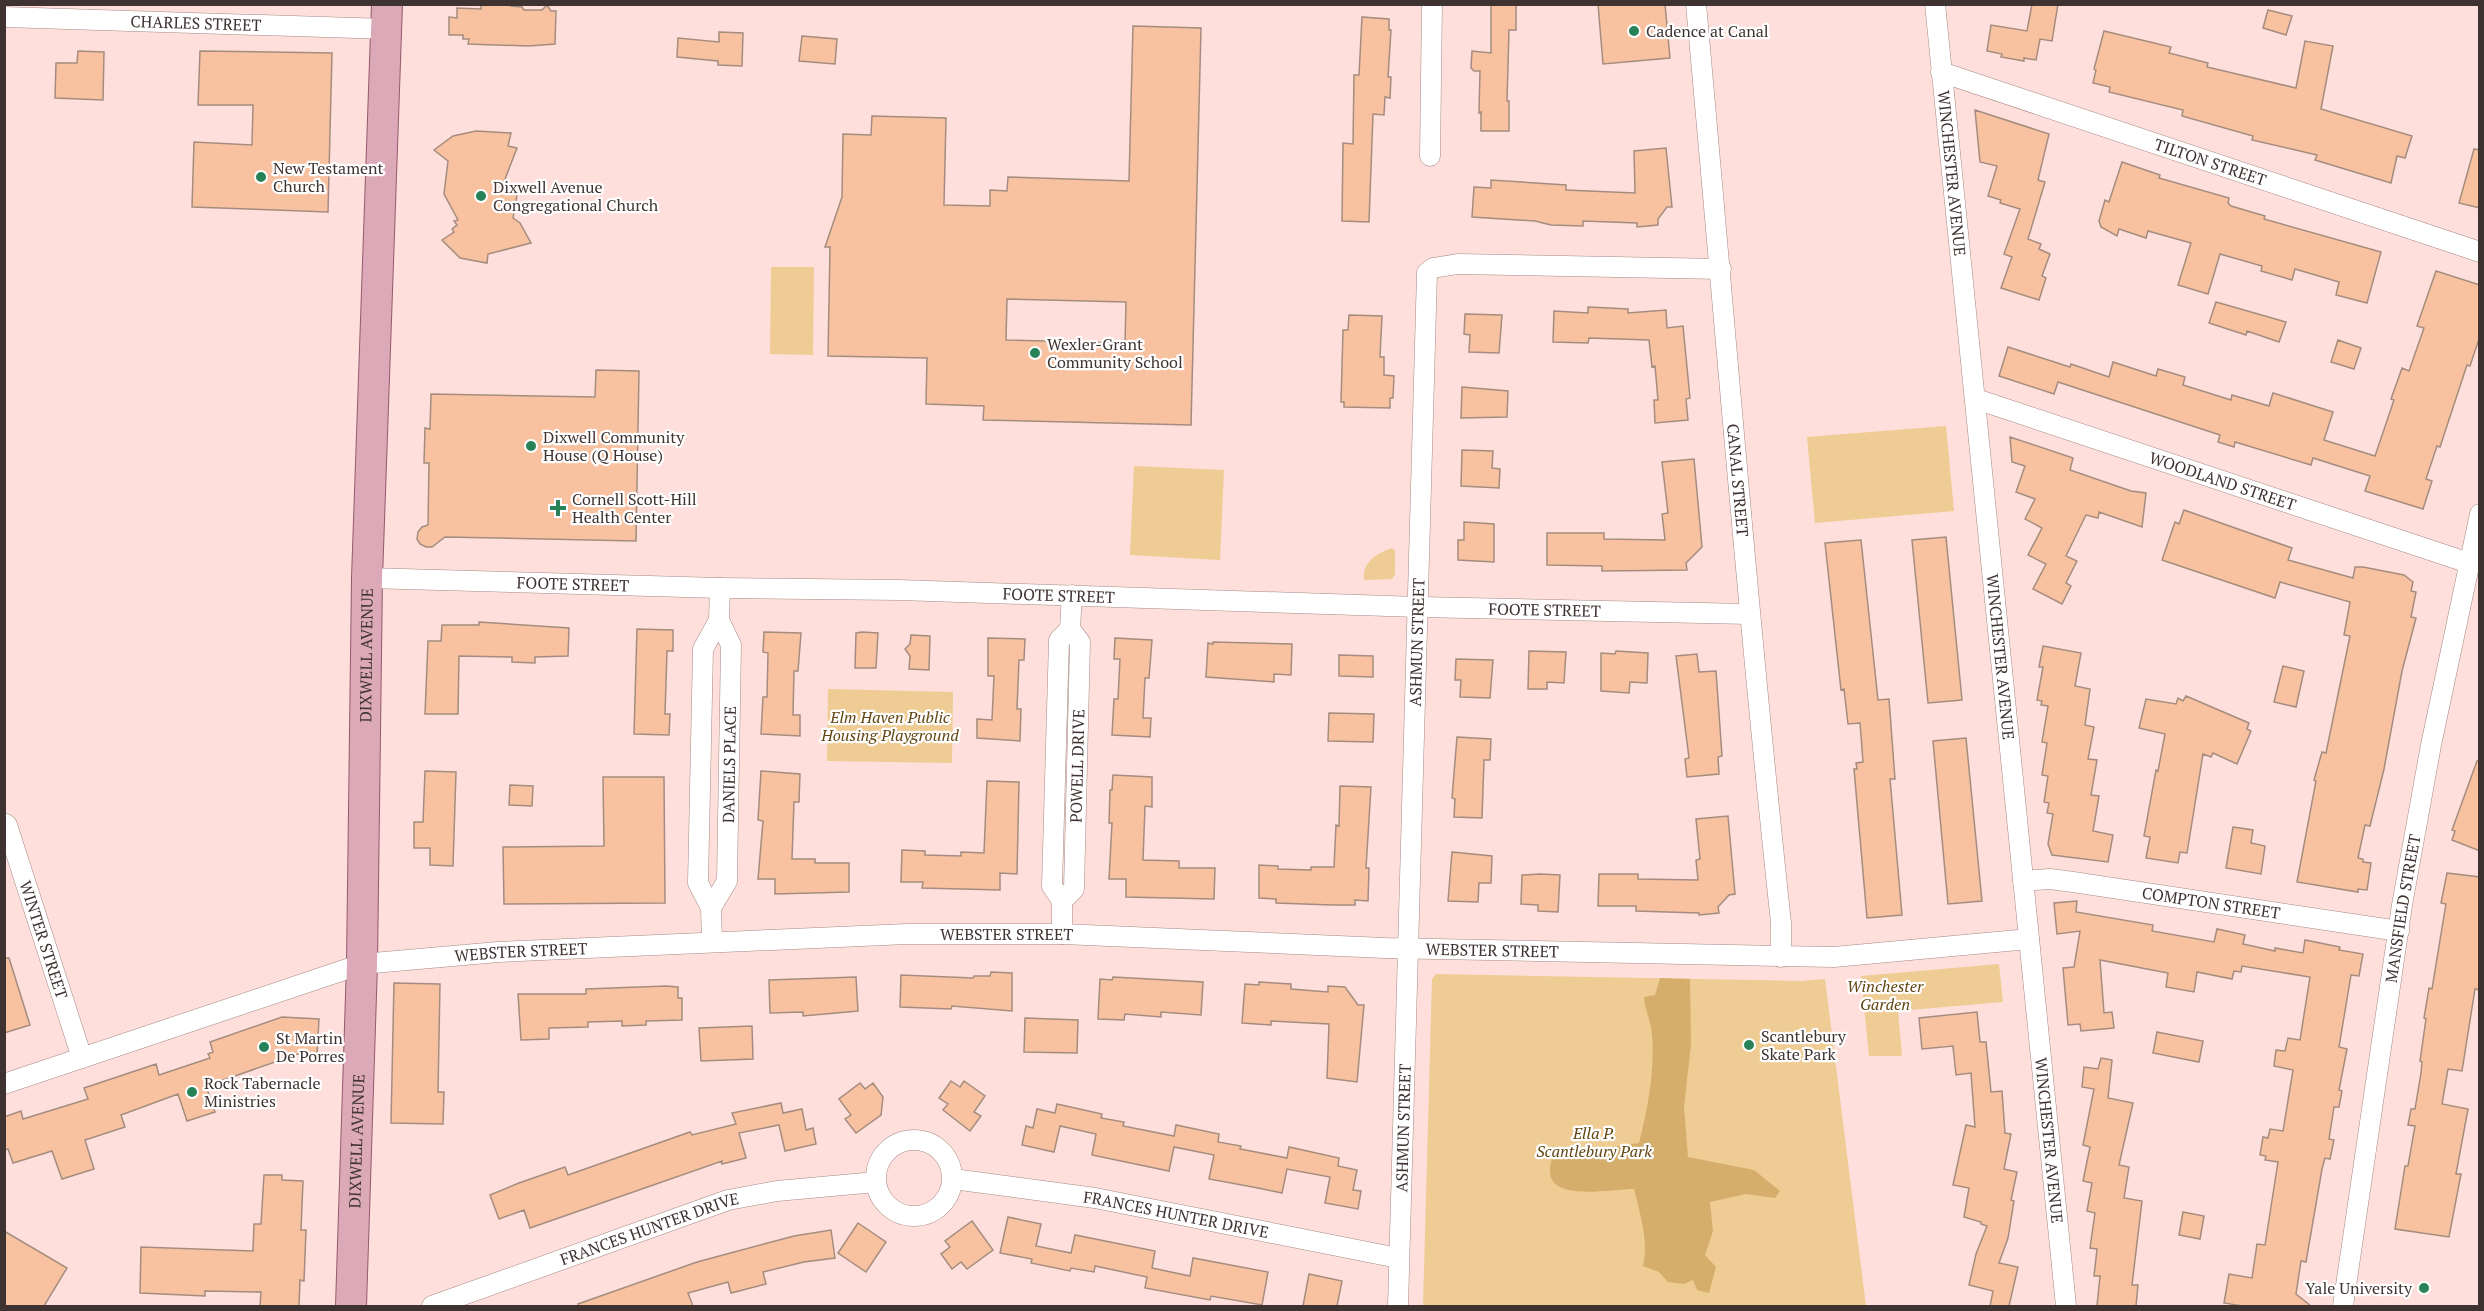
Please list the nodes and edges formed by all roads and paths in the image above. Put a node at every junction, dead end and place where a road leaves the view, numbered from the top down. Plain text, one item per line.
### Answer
1 (1432, 4) edge
2 (1696, 4) edge
3 (1935, 4) edge
4 (4, 17) edge
5 (387, 17) edge
6 (1941, 72) junction
7 (1430, 156) dead end
8 (2480, 252) edge
9 (1721, 269) junction
10 (1976, 399) junction
11 (2480, 514) edge
12 (2469, 563) junction
13 (367, 578) junction
14 (720, 588) junction
15 (1072, 595) junction
16 (1419, 607) junction
17 (1749, 614) junction
18 (719, 620) junction
19 (4, 823) edge
20 (2023, 881) junction
21 (711, 908) junction
22 (2399, 931) junction
23 (1062, 934) junction
24 (2029, 939) junction
25 (712, 942) junction
26 (1410, 948) junction
27 (1781, 957) junction
28 (362, 964) junction
29 (82, 1058) junction
30 (4, 1084) edge
31 (953, 1179) junction
32 (876, 1182) junction
33 (1398, 1258) junction
34 (351, 1306) edge
35 (432, 1306) edge
36 (1398, 1306) edge
37 (2066, 1306) edge
38 (2343, 1306) edge

1 - 7 street
2 - 9 street, CANAL STREET
3 - 6 street, WINCHESTER AVENUE
4 - 5 street, CHARLES STREET
5 - 13 main road, DIXWELL AVENUE
6 - 8 street, TILTON STREET
6 - 10 street, WINCHESTER AVENUE
9 - 16 street, ASHMUN STREET
9 - 17 street, CANAL STREET
10 - 12 street, WOODLAND STREET
10 - 20 street, WINCHESTER AVENUE
11 - 12 street, MANSFIELD STREET
12 - 22 street, MANSFIELD STREET
13 - 14 street, FOOTE STREET
13 - 28 main road, DIXWELL AVENUE
14 - 15 street, FOOTE STREET
14 - 18 street, DANIELS PLACE
15 - 16 street, FOOTE STREET
15 - 23 street, POWELL DRIVE
16 - 17 street, FOOTE STREET
16 - 26 street, ASHMUN STREET
17 - 27 street, CANAL STREET
18 - 21 street, DANIELS PLACE
18 - 21 street, DANIELS PLACE
19 - 29 street, WINTER STREET
20 - 22 street, COMPTON STREET
20 - 24 street, WINCHESTER AVENUE
21 - 25 street, DANIELS PLACE
22 - 38 street, MANSFIELD STREET
23 - 25 street, WEBSTER STREET
23 - 26 street, WEBSTER STREET
24 - 27 street, WEBSTER STREET
24 - 37 street, WINCHESTER AVENUE
25 - 28 street, WEBSTER STREET
26 - 27 street, WEBSTER STREET
26 - 33 street, ASHMUN STREET
28 - 29 street, WEBSTER STREET
28 - 34 main road, DIXWELL AVENUE
29 - 30 street, WEBSTER STREET
31 - 32 street
31 - 32 street
31 - 33 street, FRANCES HUNTER DRIVE
32 - 35 street, FRANCES HUNTER DRIVE
33 - 36 street, ASHMUN STREET

